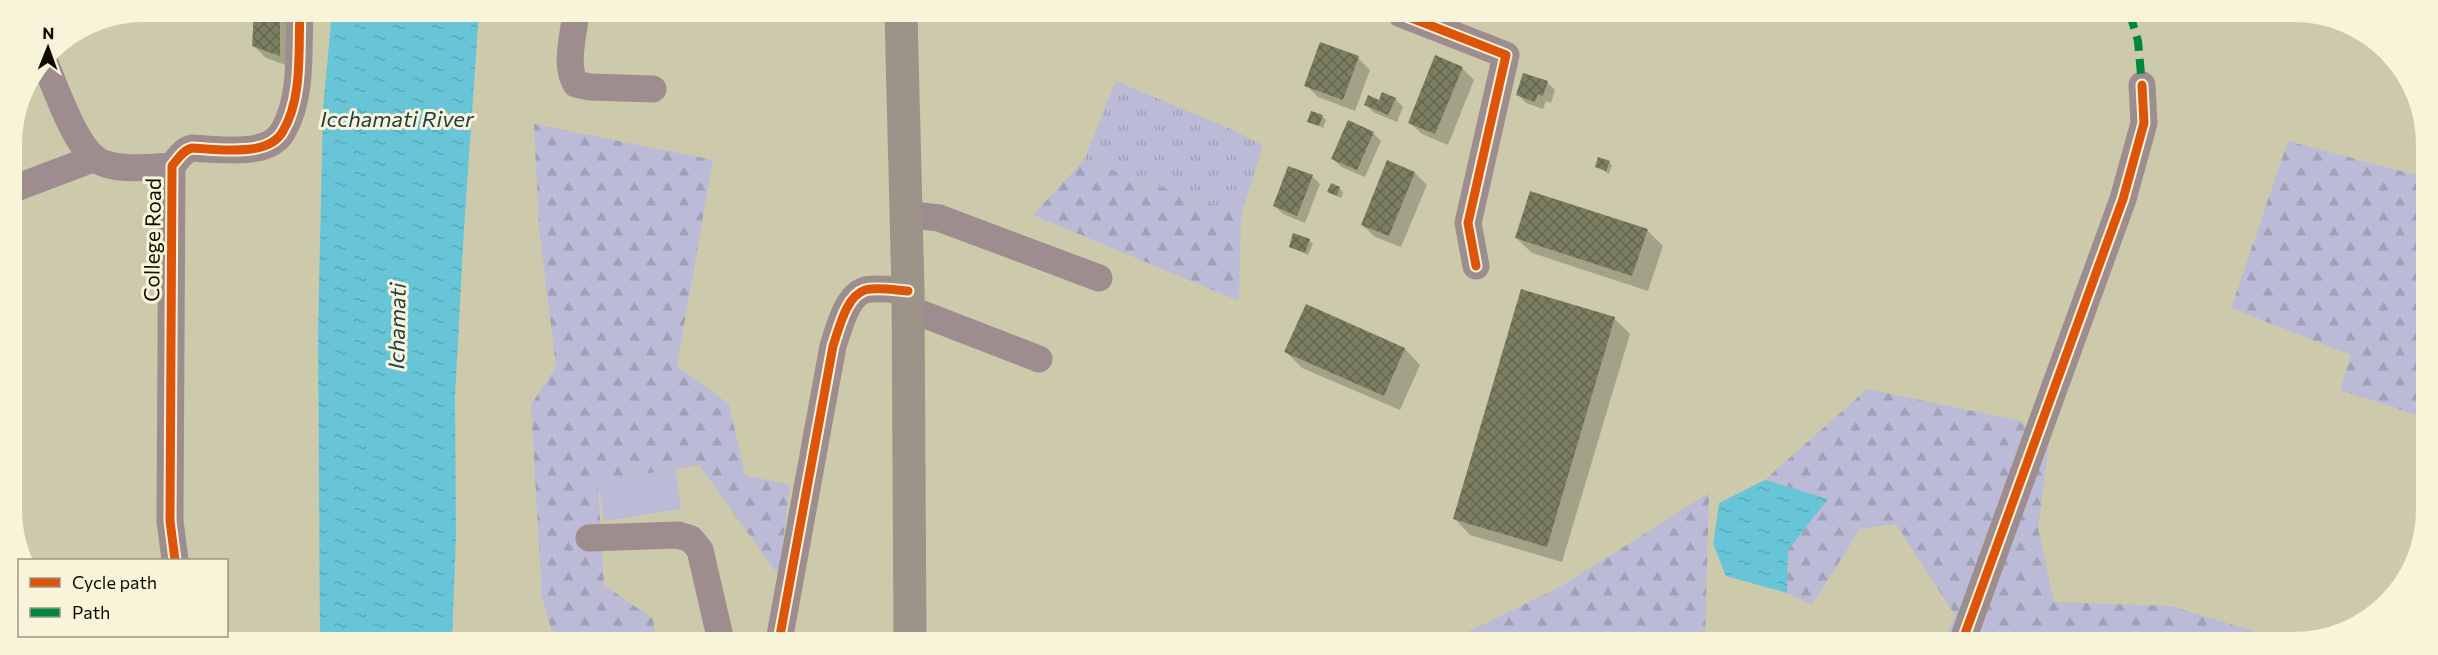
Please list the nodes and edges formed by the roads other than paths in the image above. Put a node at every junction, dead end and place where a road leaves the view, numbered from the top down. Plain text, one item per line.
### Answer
1 (1423, 22) edge
2 (299, 23) edge
3 (575, 23) edge
4 (901, 23) edge
5 (51, 78) edge
6 (2142, 85) dead end
7 (653, 89) dead end
8 (95, 158) junction
9 (172, 166) junction
10 (23, 185) edge
11 (904, 213) junction
12 (1476, 266) dead end
13 (1099, 278) dead end
14 (908, 299) junction
15 (1038, 359) dead end
16 (589, 538) dead end
17 (175, 559) edge
18 (1966, 632) edge
19 (719, 633) edge
20 (781, 633) edge
21 (910, 633) edge

1 - 12 street
2 - 9 street, College Road
3 - 7 street
4 - 11 highway
5 - 8 street
6 - 18 street
8 - 9 street
8 - 10 street
9 - 17 street, College Road
11 - 13 street
11 - 14 highway
14 - 15 street
14 - 20 street
14 - 21 highway
16 - 19 street

